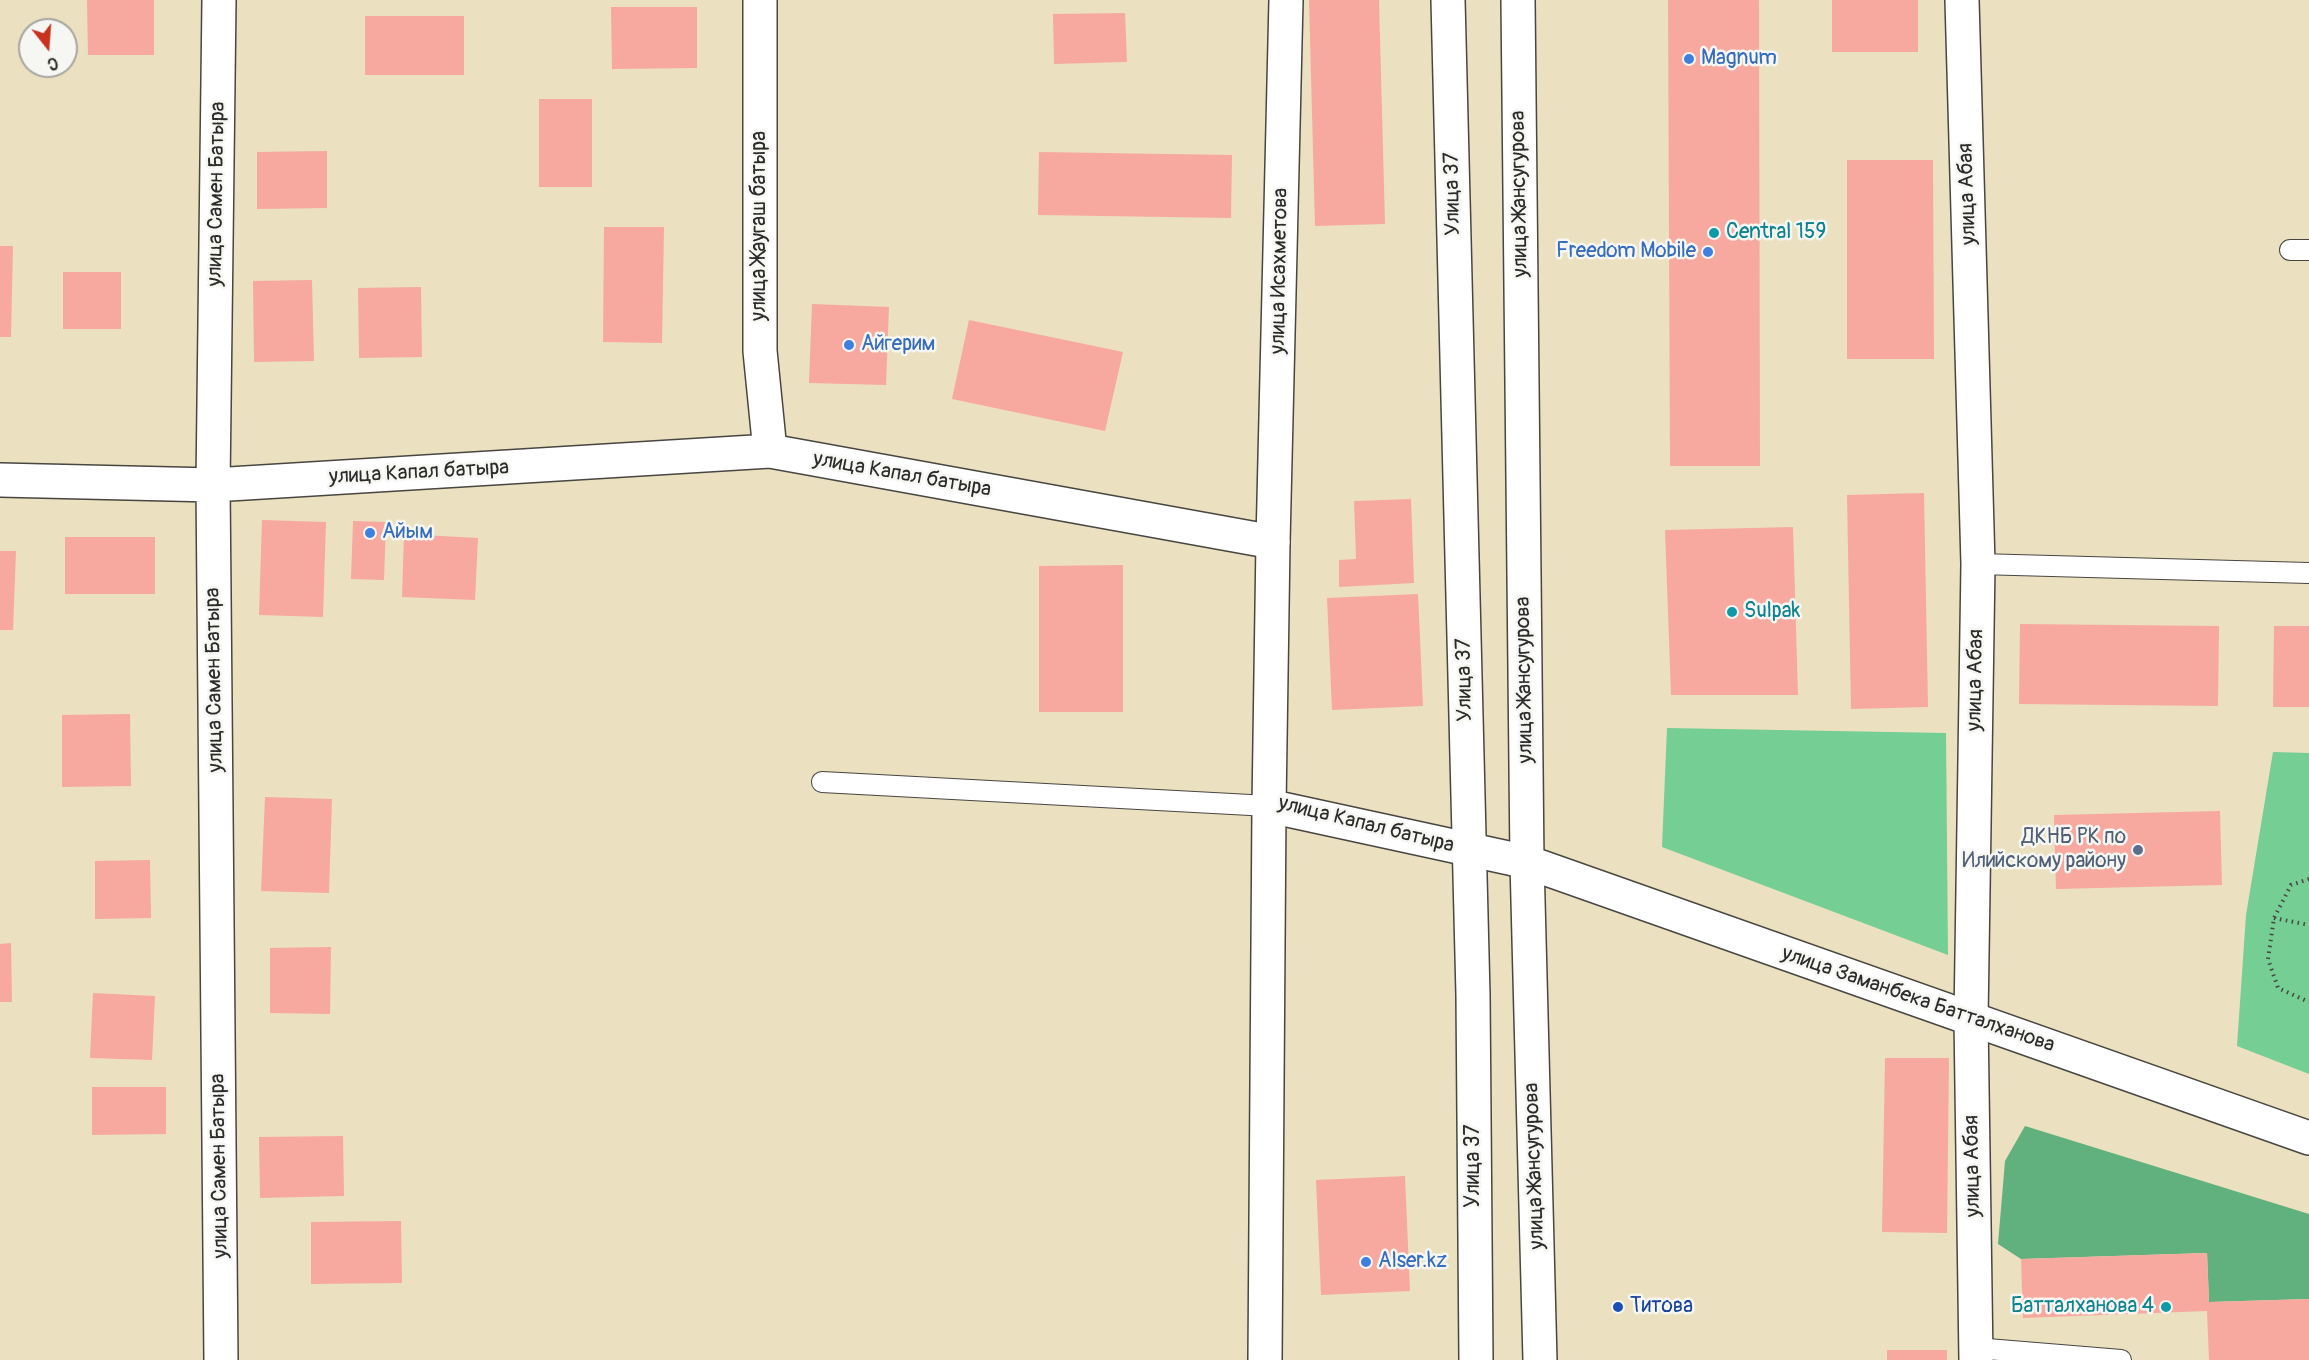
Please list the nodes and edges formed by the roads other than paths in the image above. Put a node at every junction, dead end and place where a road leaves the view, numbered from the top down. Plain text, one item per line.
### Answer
1 (219, 0) edge
2 (760, 0) edge
3 (1286, 0) edge
4 (1448, 0) edge
5 (1518, 0) edge
6 (1962, 0) edge
7 (770, 451) junction
8 (0, 480) edge
9 (213, 484) junction
10 (1273, 542) junction
11 (1978, 564) junction
12 (2309, 573) edge
13 (822, 782) dead end
14 (1269, 806) junction
15 (1527, 862) junction
16 (1971, 1018) junction
17 (2309, 1138) edge
18 (1976, 1354) edge
19 (222, 1360) edge
20 (1265, 1360) edge
21 (1476, 1360) edge
22 (1540, 1360) edge
23 (2121, 1360) edge

1 - 9 street, улица Самен Батыра
2 - 7 street, улица Жаугаш батыра
3 - 10 street, улица Исахметова
4 - 21 street, Улица 37
5 - 15 street, улица Жансугурова
6 - 11 street, улица Абая
7 - 9 street, улица Капал батыра
7 - 10 street, улица Капал батыра
8 - 9 street, улица Капал батыра
9 - 19 street, улица Самен Батыра
10 - 14 street, улица Капал батыра
11 - 12 lane
11 - 16 street, улица Абая
13 - 14 lane
14 - 15 street, улица Капал батыра
14 - 20 street
15 - 16 street, улица Заманбека Батталханова
15 - 22 street, улица Жансугурова
16 - 17 street, улица Заманбека Батталханова
16 - 18 street, улица Абая
18 - 23 lane

